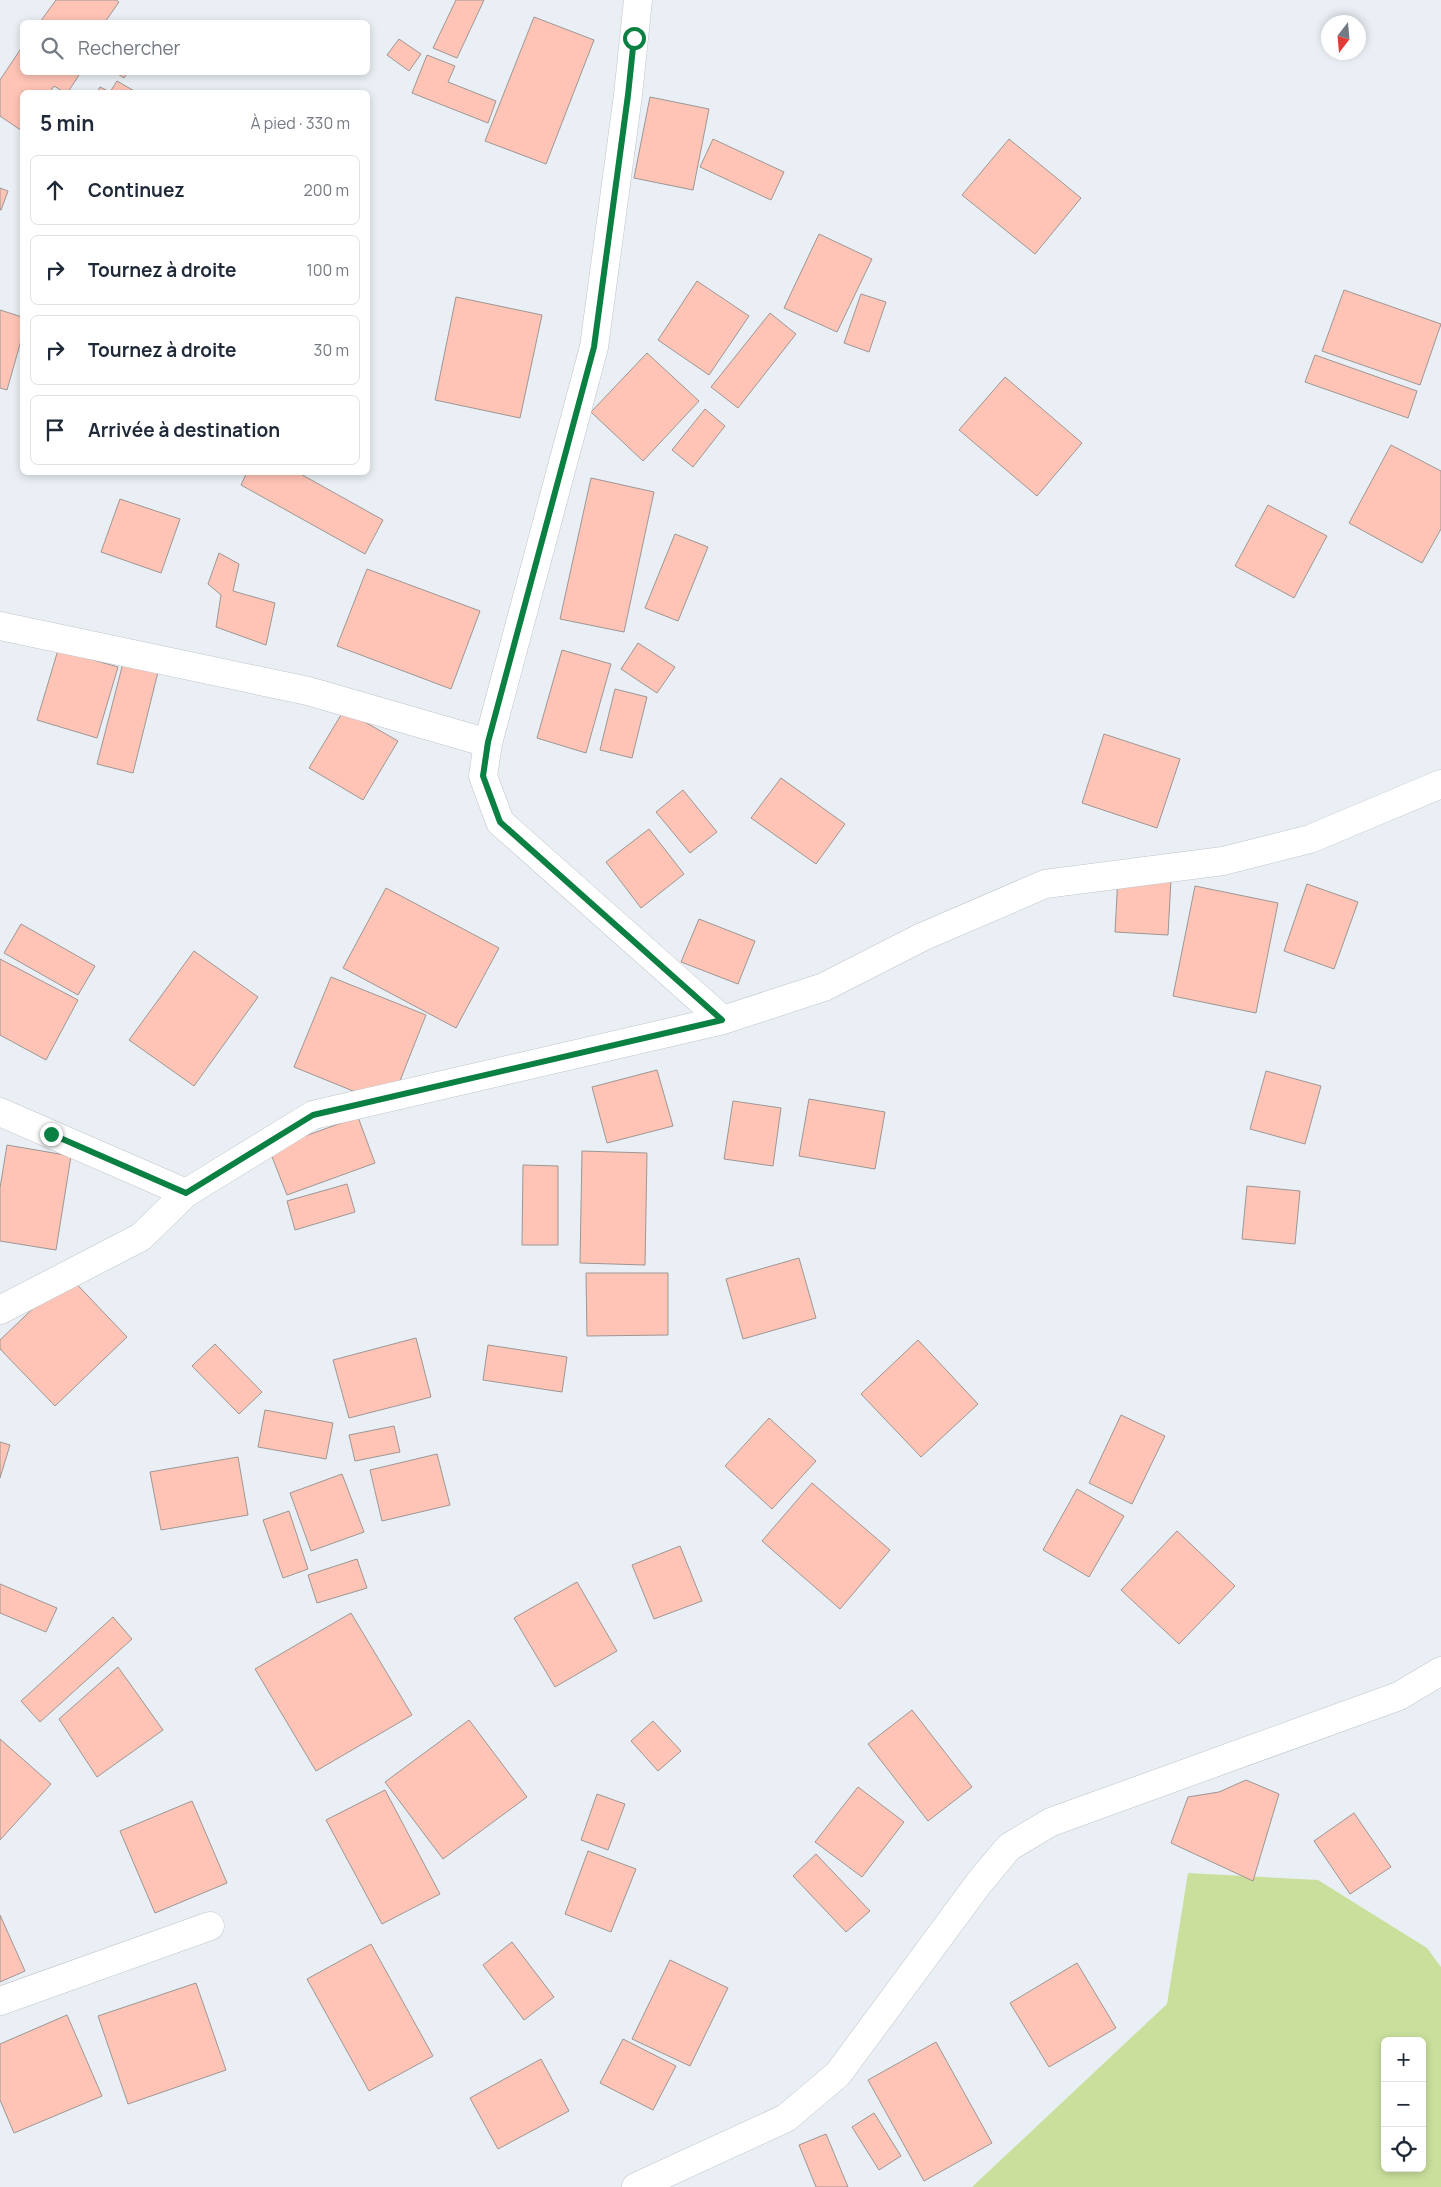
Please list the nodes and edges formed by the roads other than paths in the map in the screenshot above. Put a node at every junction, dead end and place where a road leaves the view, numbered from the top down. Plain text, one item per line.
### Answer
1 (638, 0) edge
2 (0, 626) edge
3 (488, 742) junction
4 (1441, 784) edge
5 (722, 1020) junction
6 (0, 1112) edge
7 (186, 1193) junction
8 (0, 1310) edge
9 (1441, 1671) edge
10 (210, 1926) dead end
11 (0, 2001) edge
12 (636, 2187) edge

1 - 3 street
2 - 3 street
3 - 5 street
4 - 5 street
5 - 7 street
6 - 7 street
7 - 8 street
9 - 12 street
10 - 11 street

